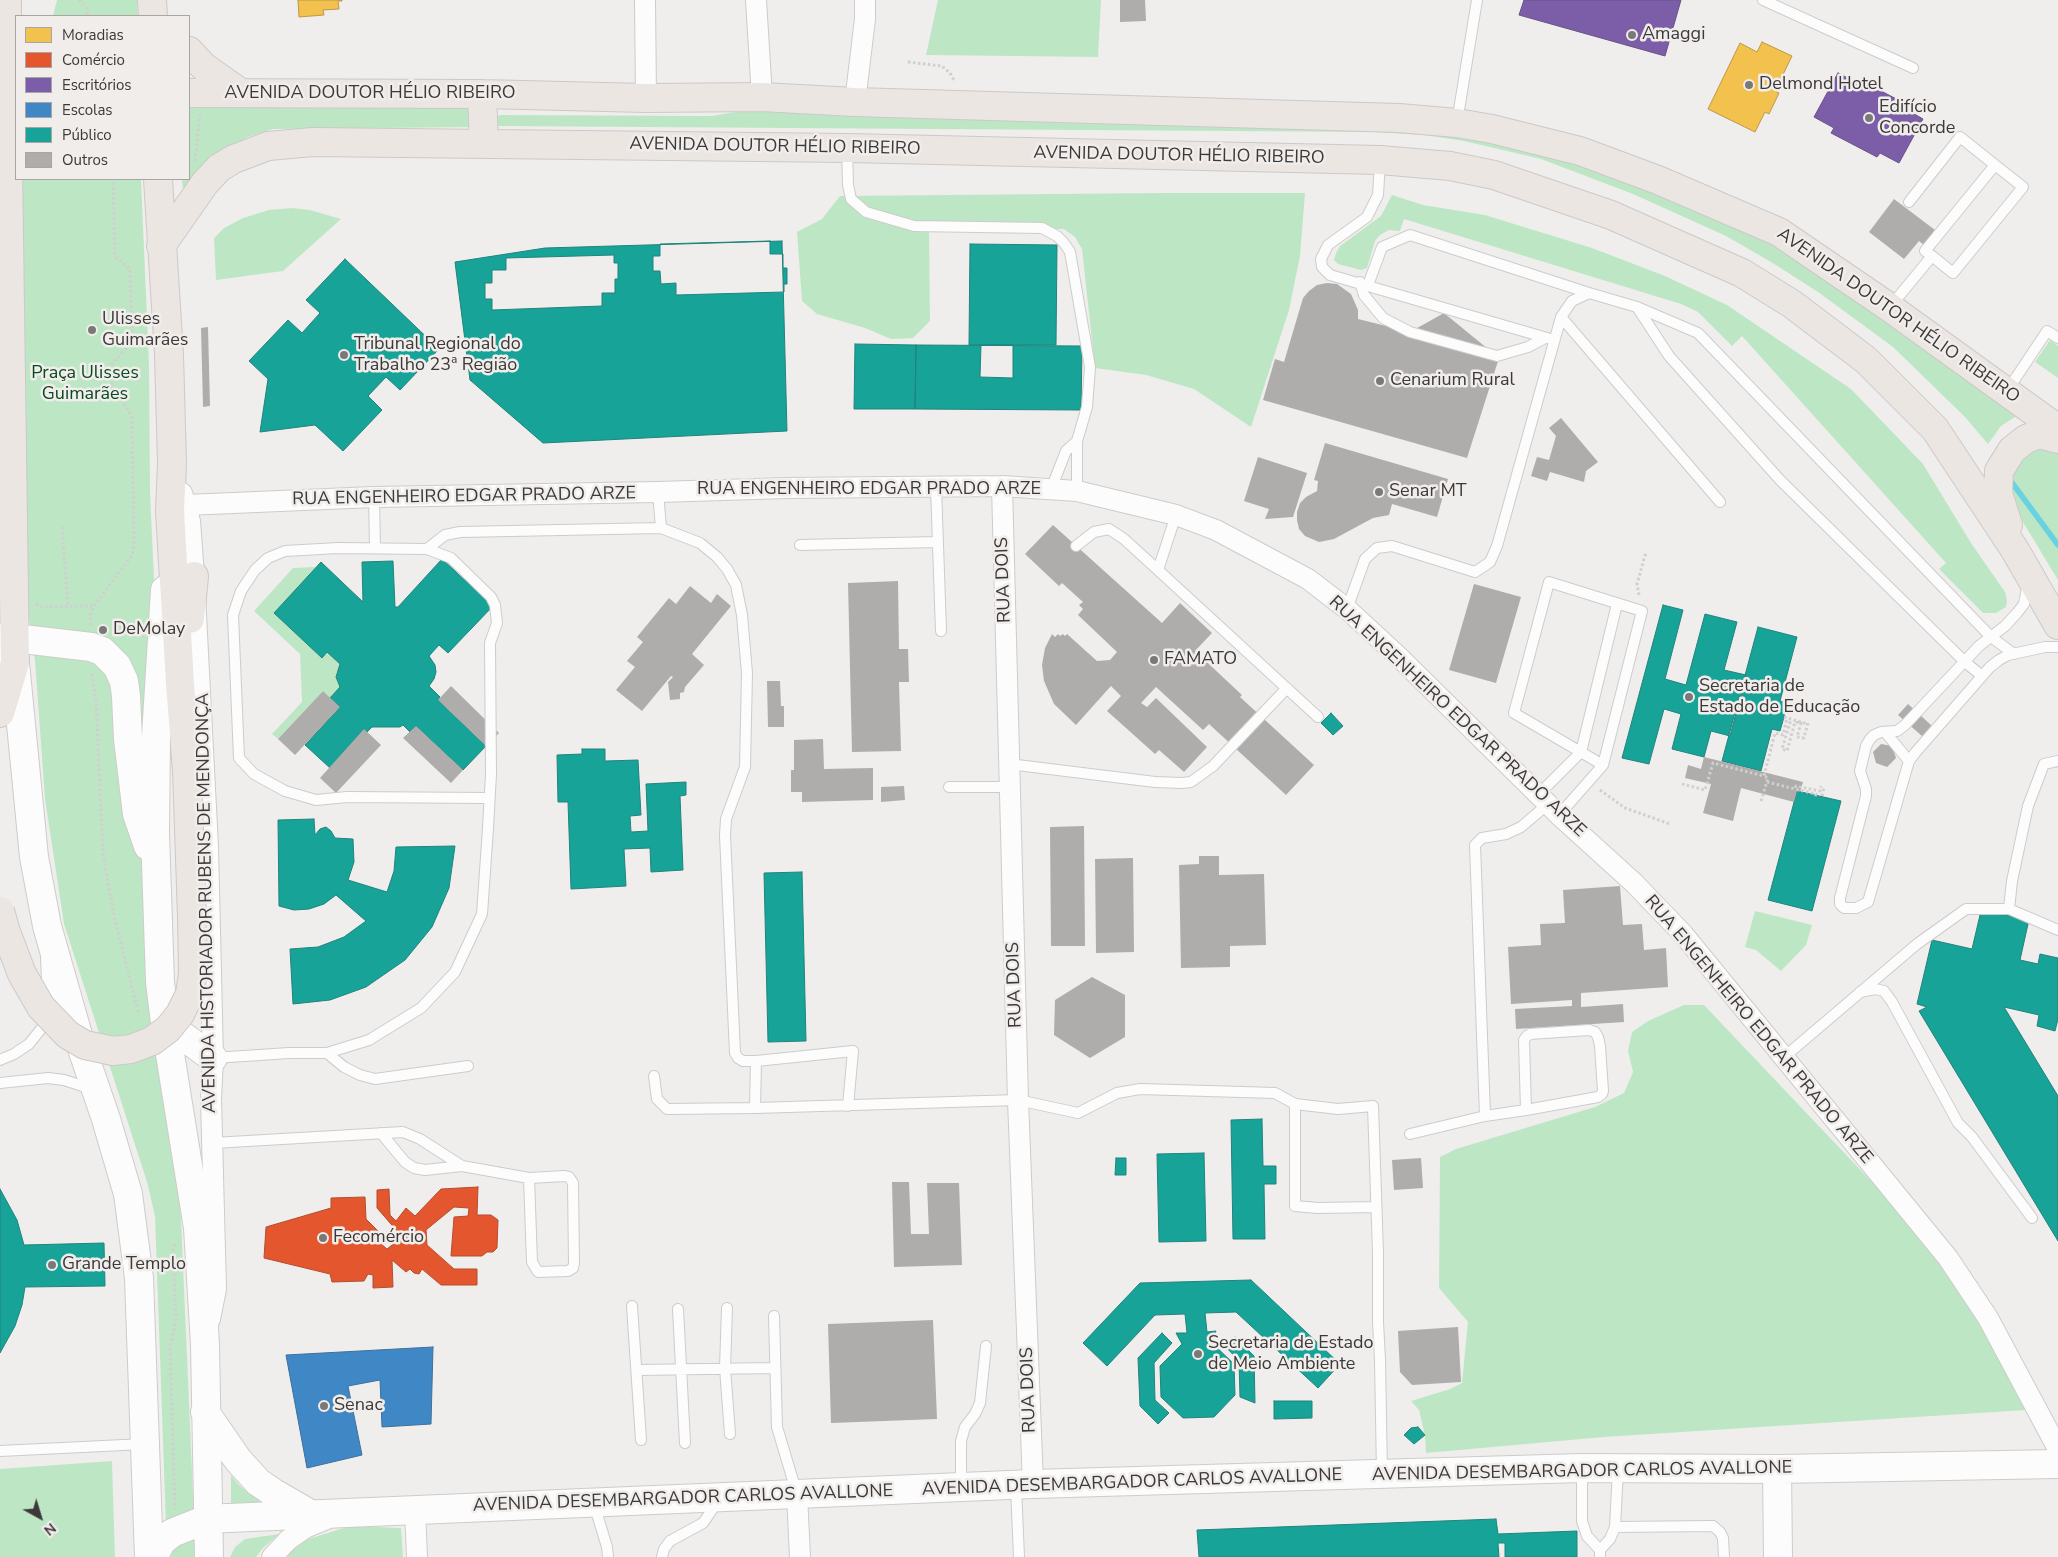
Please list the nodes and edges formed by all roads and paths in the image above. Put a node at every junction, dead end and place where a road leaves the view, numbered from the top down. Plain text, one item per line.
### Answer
1 (7, 0) edge
2 (78, 0) edge
3 (634, 0) edge
4 (645, 0) edge
5 (756, 0) edge
6 (864, 0) edge
7 (1477, 0) edge
8 (1763, 0) edge
9 (88, 15) edge
10 (190, 52) edge
11 (908, 62) dead end
12 (1913, 68) dead end
13 (958, 87) dead end
14 (8, 93) edge
15 (190, 93) edge
16 (241, 93) junction
17 (482, 94) junction
18 (762, 97) junction
19 (641, 98) junction
20 (855, 102) junction
21 (1457, 123) junction
22 (484, 143) junction
23 (847, 148) junction
24 (1380, 160) junction
25 (1996, 165) junction
26 (158, 180) edge
27 (1909, 202) dead end
28 (161, 246) junction
29 (1932, 256) junction
30 (1364, 284) junction
31 (1589, 293) junction
32 (1637, 307) junction
33 (1889, 307) junction
34 (1561, 317) junction
35 (2058, 338) edge
36 (1550, 339) junction
37 (2007, 391) junction
38 (2058, 429) edge
39 (2058, 439) edge
40 (1077, 441) junction
41 (1002, 486) junction
42 (936, 487) junction
43 (1051, 489) junction
44 (1077, 491) junction
45 (658, 492) junction
46 (374, 498) junction
47 (1720, 502) dead end
48 (178, 508) junction
49 (1176, 515) junction
50 (62, 527) dead end
51 (661, 528) junction
52 (938, 542) junction
53 (800, 545) dead end
54 (1076, 546) dead end
55 (375, 548) junction
56 (427, 550) junction
57 (2015, 550) junction
58 (1646, 552) dead end
59 (1158, 570) junction
60 (2029, 575) junction
61 (194, 576) junction
62 (33, 601) dead end
63 (1617, 604) junction
64 (68, 606) junction
65 (94, 606) dead end
66 (1347, 609) junction
67 (1642, 611) junction
68 (2058, 625) edge
69 (941, 631) dead end
70 (1991, 637) junction
71 (2058, 646) edge
72 (7, 651) edge
73 (2014, 654) junction
74 (1965, 662) junction
75 (1982, 676) junction
76 (1286, 688) junction
77 (0, 713) edge
78 (1318, 717) dead end
79 (1787, 718) junction
80 (1886, 733) junction
81 (1581, 752) junction
82 (1909, 761) junction
83 (2058, 761) edge
84 (1009, 764) junction
85 (1602, 765) junction
86 (187, 771) junction
87 (1764, 776) junction
88 (1767, 782) junction
89 (1682, 784) dead end
90 (949, 787) dead end
91 (1010, 787) junction
92 (1595, 787) dead end
93 (1795, 789) junction
94 (1815, 796) dead end
95 (1822, 796) dead end
96 (490, 798) junction
97 (1761, 801) dead end
98 (1548, 804) junction
99 (1670, 824) dead end
100 (157, 872) junction
101 (2009, 909) junction
102 (0, 911) edge
103 (47, 926) junction
104 (2058, 930) edge
105 (1859, 992) junction
106 (165, 1023) junction
107 (327, 1053) junction
108 (213, 1058) junction
109 (1783, 1058) junction
110 (0, 1060) edge
111 (756, 1061) junction
112 (468, 1066) dead end
113 (654, 1076) dead end
114 (0, 1083) edge
115 (96, 1091) junction
116 (1018, 1100) junction
117 (1295, 1104) junction
118 (848, 1106) junction
119 (755, 1108) junction
120 (1526, 1110) junction
121 (1485, 1116) junction
122 (381, 1133) junction
123 (1410, 1134) dead end
124 (213, 1144) junction
125 (462, 1166) junction
126 (529, 1178) junction
127 (1376, 1207) junction
128 (2032, 1218) dead end
129 (176, 1242) dead end
130 (632, 1306) dead end
131 (727, 1308) dead end
132 (678, 1309) dead end
133 (774, 1316) dead end
134 (204, 1346) junction
135 (986, 1346) dead end
136 (680, 1368) junction
137 (725, 1368) junction
138 (775, 1368) junction
139 (637, 1370) junction
140 (205, 1412) junction
141 (730, 1434) dead end
142 (641, 1440) dead end
143 (684, 1443) dead end
144 (144, 1444) junction
145 (2058, 1449) edge
146 (0, 1451) edge
147 (2058, 1464) edge
148 (1582, 1468) junction
149 (1618, 1469) junction
150 (1776, 1469) junction
151 (1382, 1474) junction
152 (1024, 1485) junction
153 (961, 1488) junction
154 (797, 1494) junction
155 (720, 1498) junction
156 (593, 1503) junction
157 (415, 1510) junction
158 (325, 1514) junction
159 (207, 1519) junction
160 (1615, 1527) junction
161 (176, 1531) junction
162 (1600, 1553) edge
163 (149, 1557) edge
164 (153, 1557) edge
165 (209, 1557) edge
166 (272, 1557) edge
167 (417, 1557) edge
168 (608, 1557) edge
169 (662, 1557) edge
170 (800, 1557) edge
171 (1019, 1557) edge
172 (1724, 1557) edge
173 (1778, 1557) edge

1 - 14 main road
2 - 9 path
3 - 19 street
4 - 19 street
5 - 18 street
6 - 20 street
7 - 21 lane
8 - 12 lane
10 - 16 main road
11 - 13 path
14 - 72 main road
15 - 16 main road, AVENIDA DOUTOR HÉLIO RIBEIRO
16 - 17 main road, AVENIDA DOUTOR HÉLIO RIBEIRO
17 - 19 main road, AVENIDA DOUTOR HÉLIO RIBEIRO
17 - 22 main road
18 - 19 main road, AVENIDA DOUTOR HÉLIO RIBEIRO
18 - 20 main road, AVENIDA DOUTOR HÉLIO RIBEIRO
20 - 21 main road, AVENIDA DOUTOR HÉLIO RIBEIRO
21 - 33 main road, AVENIDA DOUTOR HÉLIO RIBEIRO
22 - 23 main road, AVENIDA DOUTOR HÉLIO RIBEIRO
22 - 28 main road, AVENIDA DOUTOR HÉLIO RIBEIRO
23 - 24 main road, AVENIDA DOUTOR HÉLIO RIBEIRO
23 - 40 lane
24 - 30 lane
24 - 57 main road, AVENIDA DOUTOR HÉLIO RIBEIRO
25 - 27 lane
25 - 29 lane
25 - 29 lane
26 - 28 main road, AVENIDA HISTORIADOR RUBENS DE MENDONÇA
28 - 48 main road, AVENIDA HISTORIADOR RUBENS DE MENDONÇA
29 - 33 lane
30 - 31 lane
30 - 36 lane
30 - 36 lane
31 - 32 lane
31 - 34 lane
32 - 70 lane
32 - 74 lane
33 - 37 main road, AVENIDA DOUTOR HÉLIO RIBEIRO
34 - 36 lane
34 - 47 lane
35 - 37 lane
36 - 66 lane
37 - 38 main road, AVENIDA DOUTOR HÉLIO RIBEIRO
39 - 57 main road
40 - 43 lane
40 - 44 lane
41 - 42 street, RUA ENGENHEIRO EDGAR PRADO ARZE
41 - 43 street, RUA ENGENHEIRO EDGAR PRADO ARZE
41 - 84 street, RUA DOIS
42 - 45 street, RUA ENGENHEIRO EDGAR PRADO ARZE
42 - 52 lane
43 - 44 street, RUA ENGENHEIRO EDGAR PRADO ARZE
44 - 49 street, RUA ENGENHEIRO EDGAR PRADO ARZE
45 - 46 street, RUA ENGENHEIRO EDGAR PRADO ARZE
45 - 51 lane
46 - 48 street, RUA ENGENHEIRO EDGAR PRADO ARZE
46 - 55 lane
48 - 61 street, AVENIDA HISTORIADOR RUBENS DE MENDONÇA
48 - 86 main road
48 - 100 main road, AVENIDA HISTORIADOR RUBENS DE MENDONÇA
49 - 59 lane
49 - 66 street, RUA ENGENHEIRO EDGAR PRADO ARZE
50 - 64 path
51 - 56 lane
51 - 111 lane
52 - 53 lane
52 - 69 lane
54 - 59 lane
55 - 56 lane
55 - 96 lane
56 - 96 lane
57 - 60 main road, AVENIDA DOUTOR HÉLIO RIBEIRO
58 - 67 path
59 - 76 lane
60 - 68 main road, AVENIDA DOUTOR HÉLIO RIBEIRO
60 - 70 lane
61 - 86 main road
61 - 108 street, AVENIDA HISTORIADOR RUBENS DE MENDONÇA
62 - 64 path
63 - 67 lane
63 - 81 lane
63 - 81 lane
64 - 65 path
66 - 98 street, RUA ENGENHEIRO EDGAR PRADO ARZE
67 - 85 lane
70 - 73 lane
70 - 74 lane
71 - 73 lane
72 - 77 main road
72 - 100 main road
72 - 103 main road
73 - 75 lane
74 - 75 lane
74 - 80 lane
75 - 82 lane
76 - 78 lane
76 - 84 lane
79 - 79 path
79 - 87 path
80 - 82 lane
80 - 82 lane
81 - 85 lane
81 - 98 lane
83 - 101 lane
84 - 91 street, RUA DOIS
85 - 98 lane
86 - 102 main road, bridge
87 - 88 path
87 - 89 path
88 - 93 path
88 - 97 path
90 - 91 lane
91 - 116 street, RUA DOIS
92 - 99 path
93 - 94 path
93 - 95 path
96 - 107 lane
98 - 109 street, RUA ENGENHEIRO EDGAR PRADO ARZE
98 - 121 lane
100 - 106 main road, AVENIDA HISTORIADOR RUBENS DE MENDONÇA
101 - 104 lane
101 - 105 lane
103 - 110 lane
103 - 115 main road
105 - 109 lane
105 - 128 lane
106 - 108 main road
106 - 134 main road, AVENIDA HISTORIADOR RUBENS DE MENDONÇA
107 - 108 lane
107 - 112 lane
108 - 124 street, AVENIDA HISTORIADOR RUBENS DE MENDONÇA
109 - 145 street, RUA ENGENHEIRO EDGAR PRADO ARZE
111 - 118 lane
111 - 119 lane
113 - 119 lane
114 - 115 lane
115 - 144 main road
116 - 117 lane
116 - 118 lane
116 - 152 street, RUA DOIS
117 - 127 lane
117 - 127 lane
118 - 119 lane
120 - 120 lane
120 - 121 lane
121 - 123 lane
122 - 124 lane
122 - 125 lane
122 - 125 lane
124 - 134 street, AVENIDA HISTORIADOR RUBENS DE MENDONÇA
125 - 126 lane
126 - 126 lane
127 - 151 lane
129 - 161 path
130 - 139 lane
131 - 137 lane
132 - 136 lane
133 - 138 lane
134 - 140 main road, AVENIDA HISTORIADOR RUBENS DE MENDONÇA
135 - 153 lane
136 - 137 lane
136 - 139 lane
136 - 143 lane
137 - 138 lane
137 - 141 lane
138 - 154 lane
139 - 142 lane
140 - 158 main road
140 - 159 main road, AVENIDA HISTORIADOR RUBENS DE MENDONÇA
144 - 146 lane
144 - 163 main road
147 - 150 main road, AVENIDA DESEMBARGADOR CARLOS AVALLONE
148 - 149 main road, AVENIDA DESEMBARGADOR CARLOS AVALLONE
148 - 151 main road, AVENIDA DESEMBARGADOR CARLOS AVALLONE
148 - 162 lane
149 - 150 main road, AVENIDA DESEMBARGADOR CARLOS AVALLONE
149 - 160 lane
150 - 173 main road
151 - 152 main road, AVENIDA DESEMBARGADOR CARLOS AVALLONE
152 - 153 main road, AVENIDA DESEMBARGADOR CARLOS AVALLONE
152 - 171 lane
153 - 154 main road, AVENIDA DESEMBARGADOR CARLOS AVALLONE
154 - 155 main road, AVENIDA DESEMBARGADOR CARLOS AVALLONE
154 - 170 street
155 - 156 main road, AVENIDA DESEMBARGADOR CARLOS AVALLONE
155 - 169 lane
156 - 157 main road, AVENIDA DESEMBARGADOR CARLOS AVALLONE
156 - 168 lane
157 - 158 main road, AVENIDA DESEMBARGADOR CARLOS AVALLONE
157 - 167 street
158 - 159 main road, AVENIDA DESEMBARGADOR CARLOS AVALLONE
158 - 166 street
159 - 161 main road, AVENIDA DESEMBARGADOR CARLOS AVALLONE
159 - 165 main road, AVENIDA HISTORIADOR RUBENS DE MENDONÇA
160 - 162 lane
160 - 172 lane
161 - 164 main road

